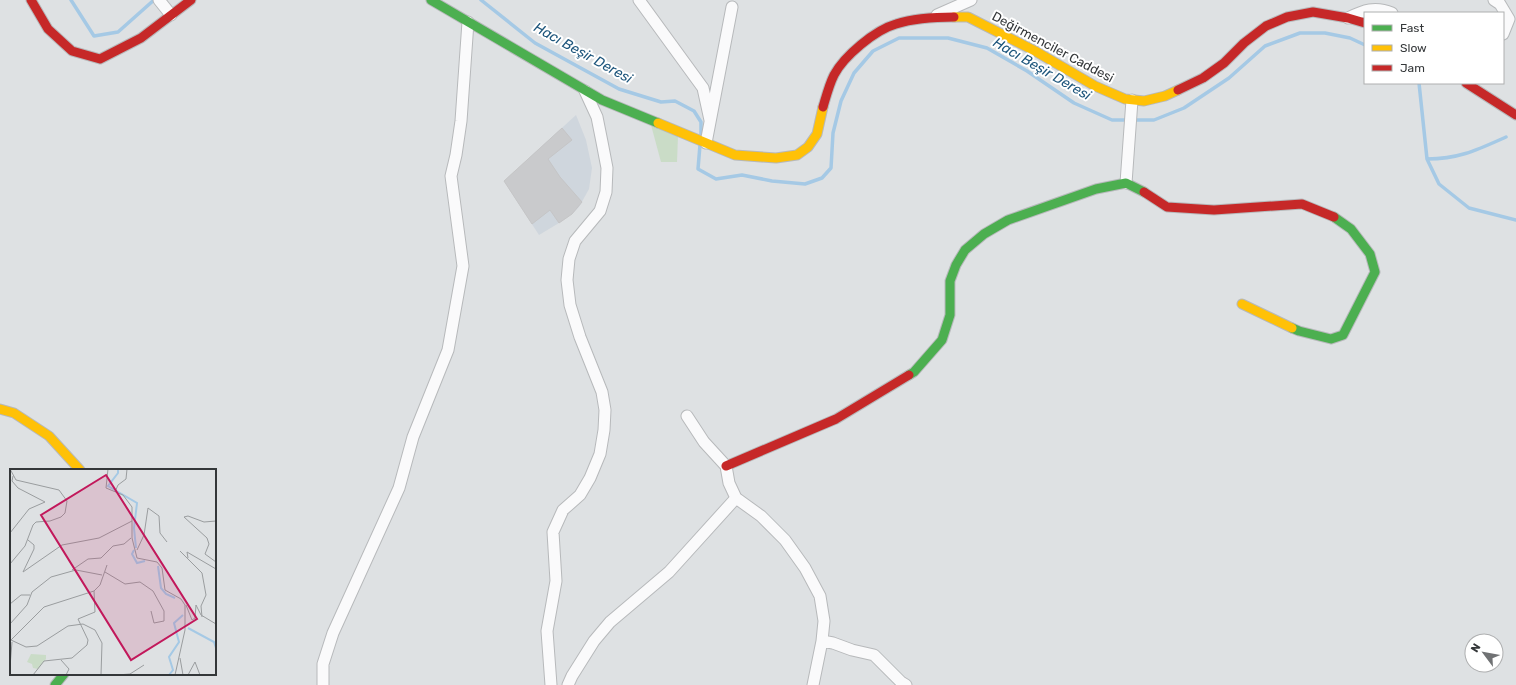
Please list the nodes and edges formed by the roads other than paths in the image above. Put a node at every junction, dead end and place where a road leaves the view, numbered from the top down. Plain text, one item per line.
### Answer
1 (31, 0) edge
2 (191, 0) edge
3 (432, 0) edge
4 (639, 0) edge
5 (971, 0) edge
6 (1494, 0) edge
7 (161, 2) edge
8 (732, 7) dead end
9 (1390, 12) edge
10 (171, 15) junction
11 (930, 17) junction
12 (1348, 18) junction
13 (468, 22) junction
14 (1364, 23) edge
15 (1504, 32) edge
16 (1468, 84) edge
17 (585, 90) junction
18 (1132, 100) junction
19 (1516, 115) edge
20 (710, 120) junction
21 (706, 143) junction
22 (1126, 184) junction
23 (1242, 304) dead end
24 (0, 409) edge
25 (687, 416) dead end
26 (726, 466) junction
27 (79, 469) edge
28 (736, 498) junction
29 (822, 641) junction
30 (63, 675) edge
31 (55, 685) edge
32 (323, 685) edge
33 (551, 685) edge
34 (568, 685) edge
35 (813, 685) edge
36 (906, 685) edge

1 - 10 main road
2 - 10 main road
3 - 13 main road, Değirmenciler Caddesi
4 - 20 street
5 - 11 street
6 - 15 street
7 - 10 street
8 - 20 street
9 - 12 street
11 - 18 main road, Değirmenciler Caddesi
11 - 21 main road, Değirmenciler Caddesi
12 - 14 main road, Değirmenciler Caddesi
12 - 18 main road, Değirmenciler Caddesi
13 - 17 main road, Değirmenciler Caddesi
13 - 32 street
16 - 19 main road
17 - 21 main road, Değirmenciler Caddesi
17 - 33 street
18 - 22 street
20 - 21 street
22 - 23 main road
22 - 26 main road
24 - 27 main road
25 - 26 street
26 - 28 street
28 - 29 street
28 - 34 street
29 - 35 street
29 - 36 street
30 - 31 main road

